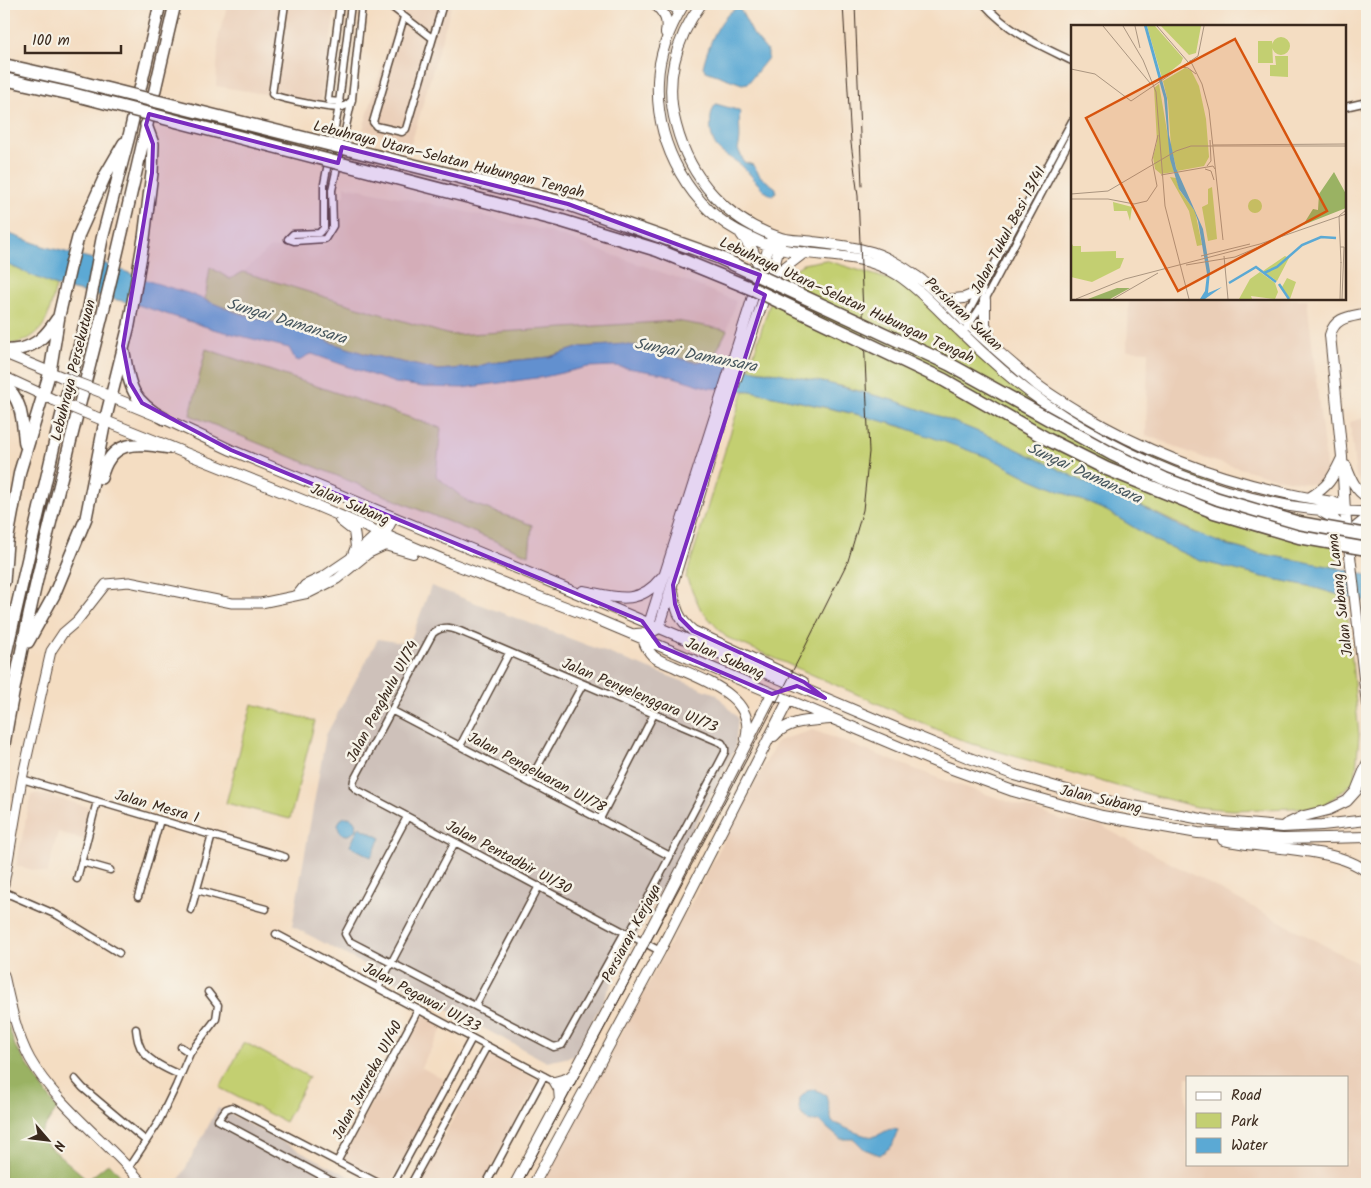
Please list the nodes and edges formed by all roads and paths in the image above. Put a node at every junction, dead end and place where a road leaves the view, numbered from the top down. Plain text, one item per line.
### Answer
1 (160, 4) edge
2 (175, 4) edge
3 (286, 4) edge
4 (340, 4) edge
5 (351, 4) edge
6 (362, 4) edge
7 (388, 4) edge
8 (443, 4) edge
9 (668, 4) edge
10 (695, 4) edge
11 (701, 4) edge
12 (984, 4) edge
13 (655, 5) edge
14 (681, 12) edge
15 (404, 17) junction
16 (432, 38) junction
17 (665, 41) junction
18 (678, 46) junction
19 (1071, 60) edge
20 (4, 65) edge
21 (4, 79) edge
22 (352, 99) junction
23 (1367, 102) edge
24 (339, 105) junction
25 (1346, 107) edge
26 (1071, 123) edge
27 (146, 125) junction
28 (129, 136) junction
29 (1071, 138) edge
30 (739, 232) junction
31 (777, 236) junction
32 (774, 247) junction
33 (805, 252) junction
34 (761, 272) junction
35 (771, 278) junction
36 (983, 296) junction
37 (945, 300) junction
38 (1367, 313) edge
39 (59, 316) junction
40 (964, 327) junction
41 (742, 345) junction
42 (123, 346) junction
43 (993, 347) junction
44 (4, 351) edge
45 (50, 372) junction
46 (4, 377) edge
47 (4, 385) edge
48 (42, 395) junction
49 (106, 395) junction
50 (719, 416) junction
51 (165, 419) junction
52 (106, 421) junction
53 (26, 448) junction
54 (170, 448) junction
55 (1342, 457) junction
56 (1367, 497) edge
57 (1309, 498) junction
58 (315, 505) junction
59 (1316, 510) junction
60 (1346, 512) junction
61 (1367, 512) edge
62 (390, 516) junction
63 (86, 518) junction
64 (1367, 518) edge
65 (382, 533) junction
66 (1367, 535) edge
67 (1348, 538) junction
68 (1367, 548) edge
69 (370, 552) junction
70 (352, 557) junction
71 (450, 563) junction
72 (665, 573) junction
73 (4, 582) edge
74 (673, 585) junction
75 (565, 588) junction
76 (298, 594) junction
77 (650, 631) junction
78 (433, 633) joint
79 (509, 653) junction
80 (4, 662) edge
81 (18, 662) junction
82 (763, 672) junction
83 (583, 684) junction
84 (784, 690) junction
85 (806, 690) junction
86 (772, 694) junction
87 (825, 698) junction
88 (788, 701) junction
89 (1367, 704) edge
90 (391, 710) junction
91 (654, 714) junction
92 (832, 719) junction
93 (4, 744) edge
94 (460, 746) junction
95 (745, 746) junction
96 (765, 746) junction
97 (1367, 764) edge
98 (22, 779) junction
99 (354, 780) joint
100 (529, 782) junction
101 (97, 801) junction
102 (407, 817) junction
103 (600, 819) junction
104 (160, 820) junction
105 (1367, 820) edge
106 (1282, 827) junction
107 (1198, 833) junction
108 (212, 835) junction
109 (1367, 837) edge
110 (455, 842) junction
111 (670, 856) junction
112 (286, 857) dead end
113 (82, 862) junction
114 (110, 870) dead end
115 (1367, 872) edge
116 (77, 878) dead end
117 (4, 884) edge
118 (539, 886) junction
119 (197, 890) junction
120 (4, 892) edge
121 (138, 897) dead end
122 (266, 909) dead end
123 (191, 910) dead end
124 (627, 933) junction
125 (276, 934) dead end
126 (644, 942) junction
127 (660, 950) junction
128 (119, 953) dead end
129 (391, 963) junction
130 (4, 974) edge
131 (378, 988) junction
132 (208, 992) dead end
133 (475, 1006) junction
134 (418, 1010) junction
135 (136, 1029) dead end
136 (472, 1038) junction
137 (487, 1046) junction
138 (180, 1047) dead end
139 (190, 1053) junction
140 (574, 1074) junction
141 (180, 1075) junction
142 (544, 1076) junction
143 (75, 1079) dead end
144 (555, 1082) junction
145 (560, 1101) junction
146 (146, 1141) junction
147 (554, 1147) junction
148 (337, 1162) junction
149 (129, 1167) junction
150 (143, 1184) edge
151 (337, 1184) edge
152 (380, 1184) edge
153 (393, 1184) edge
154 (411, 1184) edge
155 (486, 1184) edge
156 (515, 1184) edge
157 (534, 1184) edge
158 (538, 1184) edge

1 - 28 highway, Lebuhraya Persekutuan
2 - 27 highway, Lebuhraya Persekutuan
3 - 24 street
4 - 24 street
5 - 24 street
6 - 22 street
7 - 15 street
8 - 16 street
9 - 14 street
10 - 14 main road
11 - 18 main road, Persiaran Sukan
12 - 19 street
13 - 14 street
13 - 17 main road
14 - 17 main road, Persiaran Sukan
14 - 18 main road
15 - 16 street
15 - 16 street
17 - 30 main road, Persiaran Sukan
18 - 31 main road, Persiaran Sukan
20 - 66 highway, Lebuhraya Utara–Selatan Hubungan Tengah, bridge
21 - 68 highway, Lebuhraya Utara–Selatan Hubungan Tengah, bridge
22 - 24 street
22 - 24 street
23 - 25 street
26 - 36 street, Jalan Tukul Besi 13/41
27 - 42 highway
27 - 81 highway, Lebuhraya Persekutuan
28 - 39 highway
28 - 80 highway, Lebuhraya Persekutuan
29 - 36 street, Jalan Tukul Besi 13/41
30 - 32 main road, Persiaran Sukan
30 - 34 main road
31 - 32 main road
31 - 37 main road, Persiaran Sukan
32 - 33 main road, Persiaran Sukan
32 - 34 main road
32 - 35 main road
33 - 35 main road
33 - 40 main road, Persiaran Sukan
34 - 41 main road
35 - 41 main road
36 - 37 main road
36 - 40 street, Jalan Tukul Besi 13/41
36 - 43 main road
37 - 40 main road, Persiaran Sukan
38 - 55 main road
39 - 44 highway
39 - 45 highway
40 - 43 main road, Persiaran Sukan
40 - 59 main road, Persiaran Sukan
41 - 50 main road
42 - 49 highway
42 - 51 highway
43 - 57 main road, Persiaran Sukan
44 - 45 main road, Jalan Subang
45 - 48 highway
45 - 49 main road, Jalan Subang, bridge
46 - 48 main road, Jalan Subang
47 - 53 highway
48 - 52 main road, Jalan Subang, bridge
48 - 53 highway
49 - 51 main road, Jalan Subang
49 - 52 highway
50 - 72 main road
50 - 74 main road
51 - 62 main road, Jalan Subang
52 - 54 main road, Jalan Subang
52 - 63 highway
53 - 73 highway
54 - 58 main road, Jalan Subang
54 - 63 highway
55 - 56 main road
55 - 57 main road
55 - 60 main road, Jalan Subang Lama
57 - 60 main road, Persiaran Sukan
58 - 65 main road, Jalan Subang
58 - 70 main road
59 - 60 main road, Persiaran Sukan
59 - 67 main road
60 - 61 main road, Persiaran Sukan
60 - 67 main road, Jalan Subang Lama
62 - 65 street
62 - 75 main road, Jalan Subang
63 - 81 highway
64 - 67 main road
65 - 69 street
65 - 70 street
65 - 71 main road, Jalan Subang
67 - 89 main road, Jalan Subang Lama
69 - 71 main road
69 - 76 street
70 - 76 street
71 - 77 main road, Jalan Subang
72 - 75 main road
72 - 77 main road
74 - 77 main road
74 - 87 main road
75 - 77 main road, Jalan Subang
76 - 98 street
77 - 82 main road, Jalan Subang
77 - 86 main road, Jalan Subang
77 - 95 main road
78 - 79 street, Jalan Penyelenggara U1/73
78 - 90 street, Jalan Penghulu U1/74
79 - 83 street, Jalan Penyelenggara U1/73
79 - 94 street
81 - 93 highway, Lebuhraya Persekutuan
82 - 84 main road
82 - 85 main road, Jalan Subang
83 - 91 street, Jalan Penyelenggara U1/73
83 - 100 street
84 - 85 main road
84 - 86 main road
84 - 88 main road
85 - 87 main road, Jalan Subang
86 - 88 main road, Jalan Subang
86 - 95 main road, Persiaran Kerjaya
87 - 106 main road, Jalan Subang
88 - 92 main road, Jalan Subang
88 - 96 main road
90 - 94 street, Jalan Pengeluaran U1/78
90 - 99 street, Jalan Penghulu U1/74
91 - 103 street
91 - 111 street, Jalan Penyelenggara U1/73
92 - 96 main road
92 - 107 main road, Jalan Subang
94 - 100 street, Jalan Pengeluaran U1/78
95 - 126 main road, Persiaran Kerjaya
96 - 127 main road
97 - 106 main road
98 - 101 street, Jalan Mesra 1
98 - 117 street
99 - 102 street, Jalan Pentadbir U1/30
100 - 103 street, Jalan Pengeluaran U1/78
101 - 104 street, Jalan Mesra 1
101 - 113 street
102 - 110 street, Jalan Pentadbir U1/30
102 - 129 street
103 - 111 street, Jalan Pengeluaran U1/78
104 - 108 street, Jalan Mesra 1
104 - 121 street
105 - 106 main road, Jalan Subang
107 - 109 main road, Jalan Subang
107 - 115 main road
108 - 112 street, Jalan Mesra 1
108 - 119 street
110 - 118 street, Jalan Pentadbir U1/30
110 - 129 street
111 - 124 street, Jalan Penyelenggara U1/73
113 - 114 street
113 - 116 street
118 - 124 street, Jalan Pentadbir U1/30
118 - 133 street
119 - 122 street
119 - 123 street
120 - 128 street
124 - 126 street, Jalan Pentadbir U1/30
124 - 133 street, Jalan Penyelenggara U1/73
125 - 131 street, Jalan Pegawai U1/33
126 - 127 street, Jalan Pentadbir U1/30
126 - 140 main road, Persiaran Kerjaya
127 - 147 main road
129 - 131 street
129 - 133 street
130 - 149 street
131 - 134 street, Jalan Pegawai U1/33
132 - 139 street
134 - 136 street, Jalan Pegawai U1/33
134 - 148 street, Jalan Jurureka U1/40
135 - 141 street
136 - 137 street, Jalan Pegawai U1/33
136 - 153 street
137 - 142 street, Jalan Pegawai U1/33
137 - 154 street
138 - 139 street
139 - 141 street
140 - 144 main road
140 - 145 main road, Persiaran Kerjaya
141 - 146 street
142 - 144 street, Jalan Pegawai U1/33
142 - 155 street
143 - 146 street
144 - 145 main road
145 - 156 main road, Persiaran Kerjaya
146 - 149 street
147 - 157 main road
147 - 158 main road
148 - 151 street
148 - 152 street
149 - 150 street

